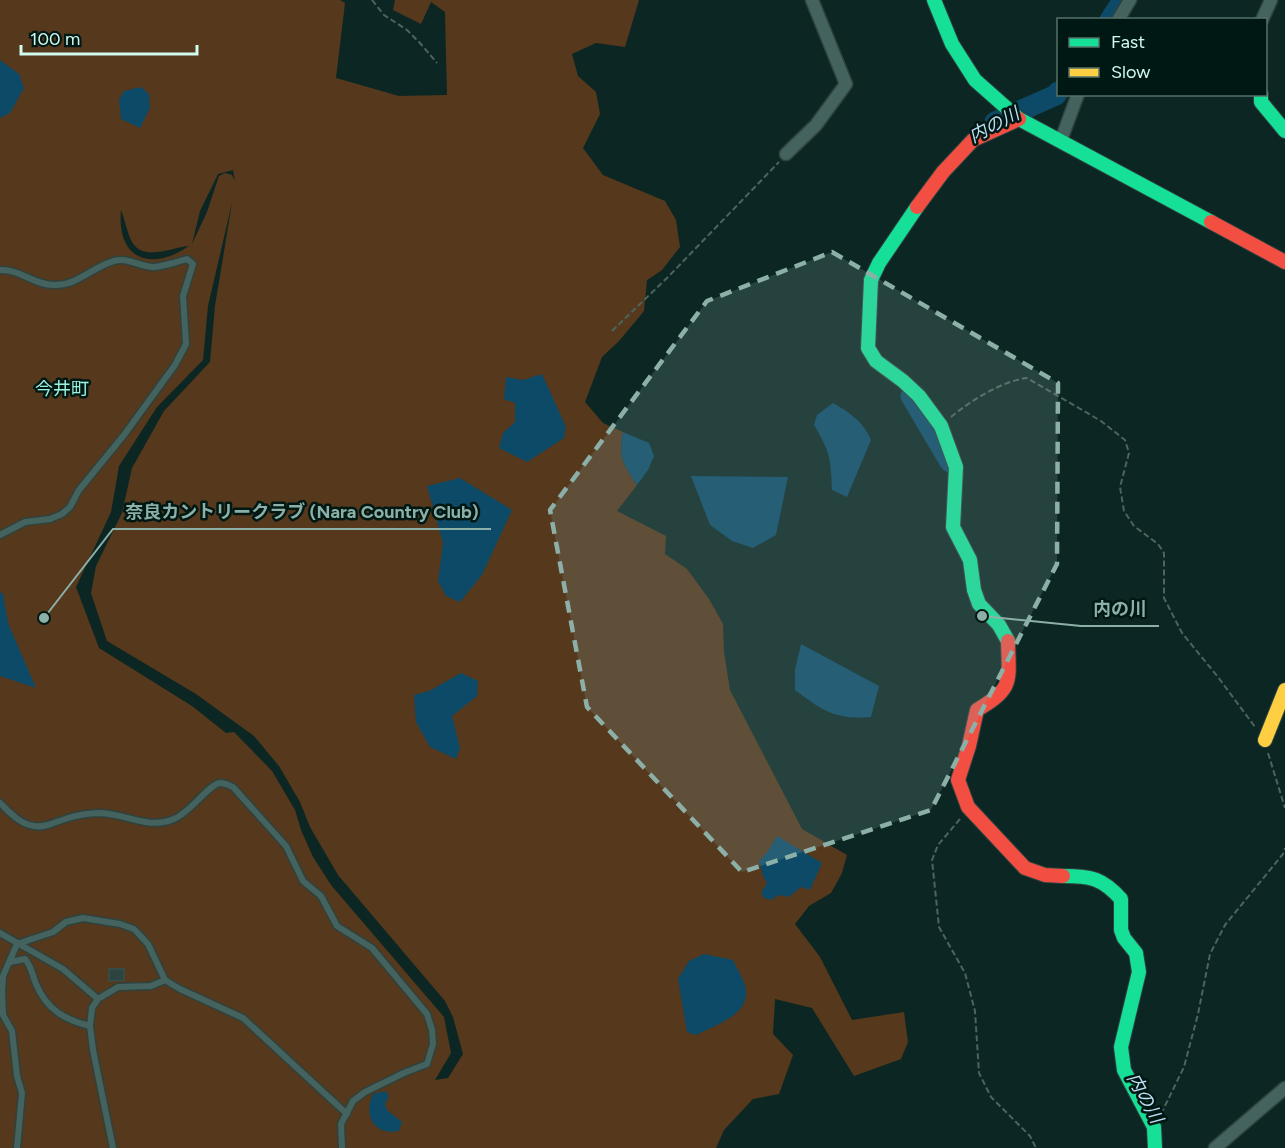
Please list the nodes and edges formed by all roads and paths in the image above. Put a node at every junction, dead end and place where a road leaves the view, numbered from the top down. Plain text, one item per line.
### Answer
1 (372, 0) edge
2 (812, 0) edge
3 (934, 0) edge
4 (1130, 0) edge
5 (1271, 0) edge
6 (1119, 18) edge
7 (1263, 18) edge
8 (437, 63) dead end
9 (1077, 96) edge
10 (1261, 96) edge
11 (1019, 119) junction
12 (1285, 131) edge
13 (1061, 140) junction
14 (786, 154) joint
15 (1285, 262) edge
16 (0, 270) edge
17 (612, 331) dead end
18 (941, 426) junction
19 (0, 535) edge
20 (1285, 690) edge
21 (1264, 740) junction
22 (0, 803) edge
23 (1285, 808) edge
24 (960, 819) dead end
25 (1285, 848) edge
26 (0, 933) edge
27 (17, 945) junction
28 (10, 962) junction
29 (165, 980) junction
30 (98, 999) junction
31 (90, 1026) junction
32 (1285, 1089) edge
33 (347, 1114) junction
34 (1154, 1126) junction
35 (17, 1148) edge
36 (113, 1148) edge
37 (342, 1148) edge
38 (1036, 1148) edge
39 (1155, 1148) edge
40 (1215, 1148) edge

1 - 8 path
2 - 14 street
3 - 11 street
4 - 6 street
5 - 7 street
9 - 13 street
10 - 12 street
11 - 13 street
11 - 18 street
13 - 15 street
14 - 17 path
16 - 19 lane
18 - 21 path
18 - 34 street
20 - 21 street
21 - 23 path
22 - 33 lane
24 - 38 path
25 - 34 path
26 - 27 lane
27 - 28 lane
27 - 29 lane
27 - 30 lane
28 - 31 lane
28 - 35 lane
29 - 30 lane
29 - 33 lane
30 - 31 lane
31 - 36 lane
32 - 40 street
33 - 37 lane
34 - 39 street

